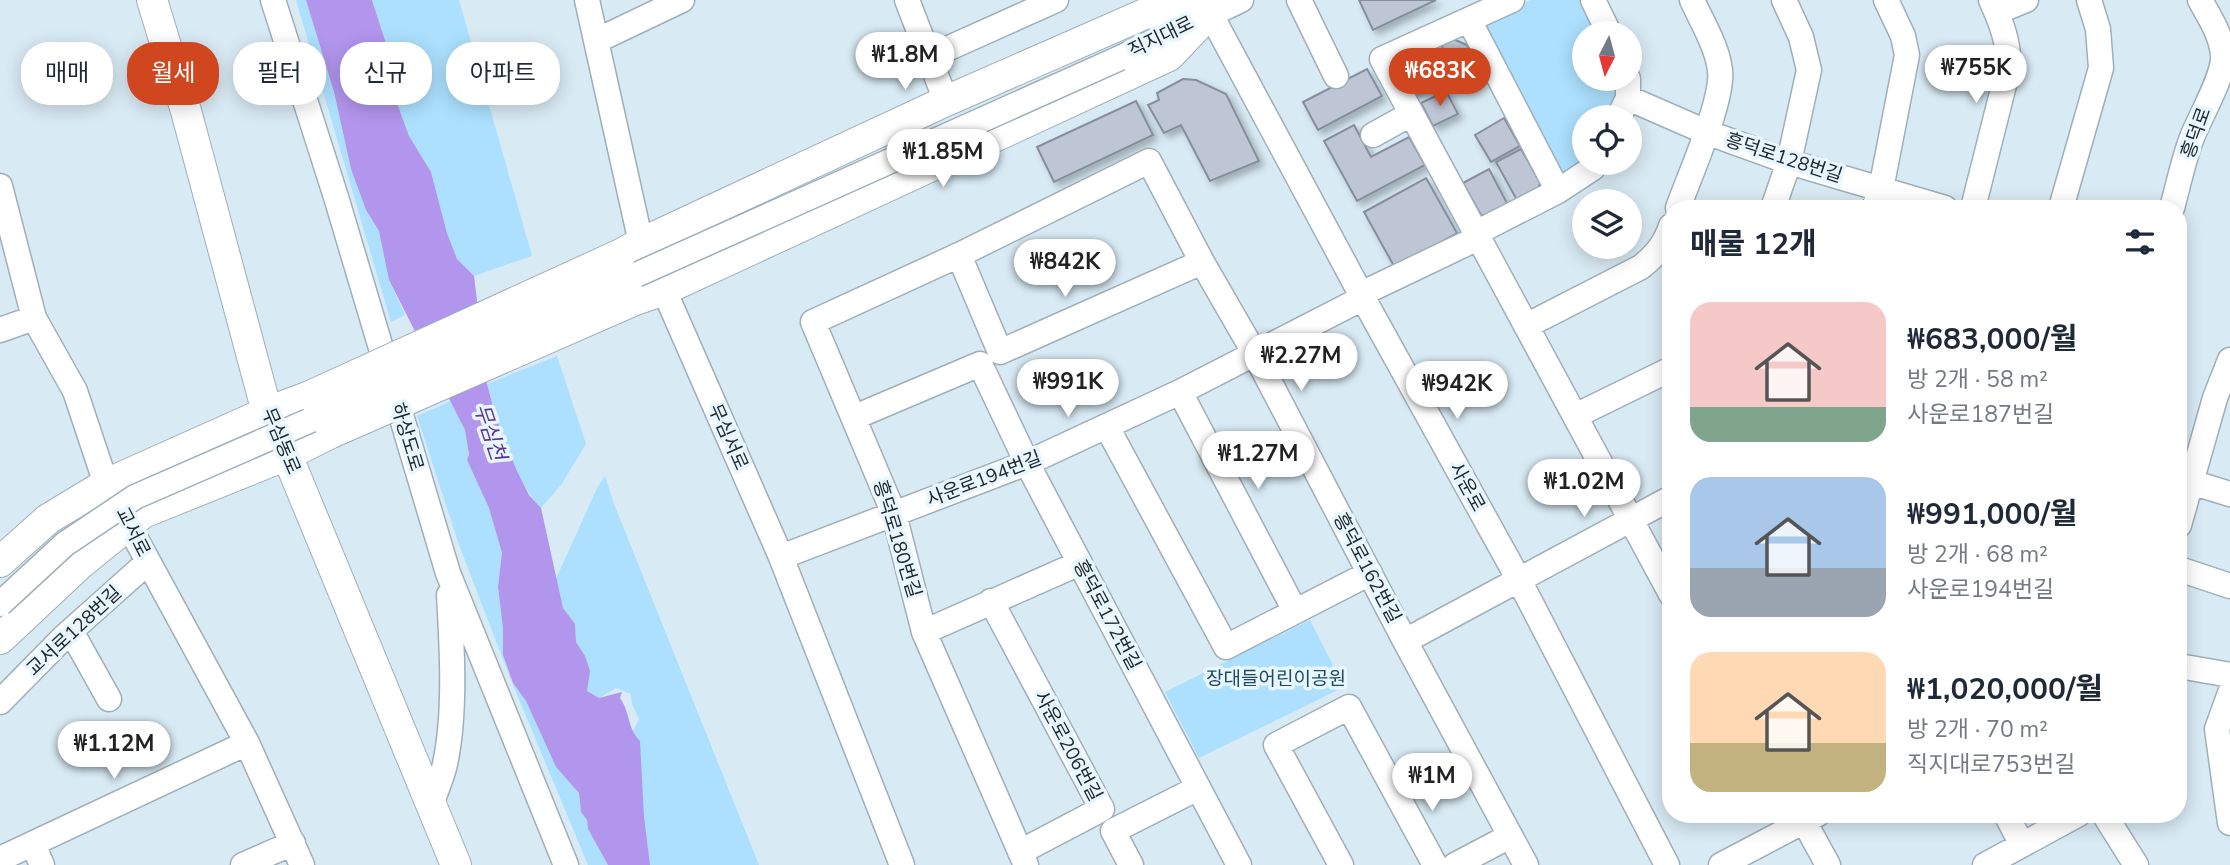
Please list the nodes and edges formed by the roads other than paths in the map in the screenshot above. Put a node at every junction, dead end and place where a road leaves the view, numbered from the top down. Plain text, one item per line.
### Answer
1 (152, 0) edge
2 (272, 0) edge
3 (587, 0) edge
4 (681, 0) edge
5 (907, 0) edge
6 (1056, 0) edge
7 (1241, 0) edge
8 (1299, 0) edge
9 (1512, 0) edge
10 (1593, 0) edge
11 (1692, 0) edge
12 (1784, 0) edge
13 (1886, 0) edge
14 (2026, 0) edge
15 (2089, 0) edge
16 (2200, 0) edge
17 (1994, 6) edge
18 (1206, 7) edge
19 (1469, 20) junction
20 (1603, 21) edge
21 (2224, 35) edge
22 (598, 40) junction
23 (929, 57) junction
24 (1335, 76) dead end
25 (1625, 98) edge
26 (946, 101) junction
27 (1411, 114) junction
28 (1706, 132) junction
29 (1373, 135) dead end
30 (1789, 162) junction
31 (1582, 175) edge
32 (0, 186) edge
33 (1558, 191) junction
34 (1877, 199) edge
35 (1681, 200) edge
36 (1776, 200) edge
37 (1975, 200) edge
38 (2063, 200) edge
39 (2174, 200) edge
40 (1477, 236) junction
41 (1662, 246) edge
42 (631, 248) junction
43 (959, 255) junction
44 (1202, 262) junction
45 (664, 290) junction
46 (1362, 296) junction
47 (34, 318) junction
48 (1526, 326) junction
49 (0, 330) edge
50 (1255, 354) junction
51 (2230, 360) edge
52 (1662, 373) edge
53 (1180, 392) junction
54 (2223, 401) edge
55 (267, 412) junction
56 (1575, 416) junction
57 (855, 417) junction
58 (1107, 427) junction
59 (287, 455) junction
60 (1027, 463) junction
61 (2191, 482) junction
62 (106, 484) junction
63 (2230, 494) edge
64 (2187, 496) edge
65 (1662, 503) edge
66 (894, 514) junction
67 (1631, 520) junction
68 (128, 526) junction
69 (781, 557) junction
70 (0, 562) edge
71 (148, 562) junction
72 (1080, 563) junction
73 (2187, 572) edge
74 (448, 573) junction
75 (1370, 573) junction
76 (1662, 577) edge
77 (1519, 580) junction
78 (2230, 586) edge
79 (991, 601) junction
80 (0, 604) edge
81 (1295, 611) junction
82 (71, 631) junction
83 (924, 632) junction
84 (0, 639) edge
85 (1405, 641) junction
86 (2187, 667) edge
87 (2230, 675) edge
88 (2230, 693) edge
89 (109, 699) dead end
90 (0, 702) edge
91 (247, 743) junction
92 (1198, 788) junction
93 (430, 806) junction
94 (1795, 823) edge
95 (1810, 823) edge
96 (2008, 823) edge
97 (2065, 823) edge
98 (2110, 823) edge
99 (2230, 823) edge
100 (1510, 836) junction
101 (38, 854) edge
102 (298, 854) edge
103 (2017, 854) edge
104 (1023, 858) edge
105 (0, 859) edge
106 (243, 865) edge
107 (456, 865) edge
108 (566, 865) edge
109 (902, 865) edge
110 (1131, 865) edge
111 (1239, 865) edge
112 (1341, 865) edge
113 (1434, 865) edge
114 (1455, 865) edge
115 (1526, 865) edge
116 (1667, 865) edge
117 (1721, 865) edge
118 (1828, 865) edge
119 (1985, 865) edge
120 (2136, 865) edge

1 - 55 main road, 무심동로
2 - 74 street, 하상도로
3 - 22 street, 무심서로
4 - 22 street
5 - 23 street
6 - 23 street
7 - 18 street, 직지대로
8 - 24 street
9 - 19 street
10 - 20 street
11 - 28 street
12 - 30 street
13 - 34 street
14 - 17 street
15 - 38 street
16 - 21 street
17 - 37 street
18 - 26 main road
18 - 45 main road
18 - 46 street, 사운로
18 - 80 street, 직지대로, bridge
19 - 27 street
19 - 33 street
21 - 39 street, 흥덕로
22 - 42 street, 무심서로
23 - 26 street
25 - 28 street, 흥덕로128번길
26 - 42 main road
27 - 29 street
27 - 40 street
28 - 30 street, 흥덕로128번길
28 - 35 street
30 - 34 street, 흥덕로128번길
30 - 36 street
31 - 33 street, 사운로194번길
32 - 47 street, 교서로
33 - 40 street, 사운로194번길
40 - 46 street, 사운로194번길
40 - 48 street
41 - 48 street
42 - 45 street, 무심서로
42 - 55 main road, bridge
43 - 44 street, 흥덕로162번길
43 - 44 street
43 - 57 street, 흥덕로180번길
44 - 50 street, 흥덕로162번길
45 - 59 main road, bridge
45 - 69 street, 무심서로
46 - 50 street, 사운로194번길
46 - 77 street, 사운로
47 - 49 street
47 - 62 street, 교서로
48 - 56 street
50 - 53 street, 사운로194번길
50 - 75 street, 흥덕로162번길
51 - 54 street
52 - 56 street
53 - 58 street, 사운로194번길
53 - 81 street
54 - 61 street
55 - 59 main road, 무심동로
55 - 62 main road
56 - 67 street
57 - 60 street, 흥덕로172번길
57 - 66 street, 흥덕로180번길
58 - 60 street, 사운로194번길
58 - 81 street
59 - 68 main road
59 - 93 main road, 무심동로
60 - 66 street, 사운로194번길
60 - 72 street, 흥덕로172번길
61 - 63 street
61 - 64 street
62 - 68 street, 교서로
62 - 70 main road
65 - 67 street
66 - 69 street, 사운로194번길
66 - 83 street, 흥덕로180번길
67 - 76 street
67 - 77 street
68 - 71 street, 교서로
68 - 84 main road
69 - 109 street, 무심서로
71 - 82 street, 교서로128번길
71 - 91 street, 교서로
72 - 79 street
72 - 92 street, 흥덕로172번길
73 - 78 street
74 - 93 street
74 - 108 street, 하상도로
75 - 81 street
75 - 85 street, 흥덕로162번길
77 - 85 street
77 - 116 street, 사운로
79 - 83 street
79 - 104 street, 사운로206번길
82 - 89 street
82 - 90 street, 교서로128번길
83 - 104 street, 흥덕로180번길
85 - 100 street, 흥덕로162번길
86 - 87 street
88 - 99 street
91 - 101 street
91 - 102 street, 교서로
92 - 110 street
92 - 111 street, 흥덕로172번길
93 - 107 main road, 무심동로
94 - 117 street
95 - 118 street
96 - 103 street
97 - 103 street
98 - 120 street
100 - 114 street
100 - 115 street, 흥덕로162번길
101 - 105 street
102 - 106 street
103 - 119 street
112 - 113 street

